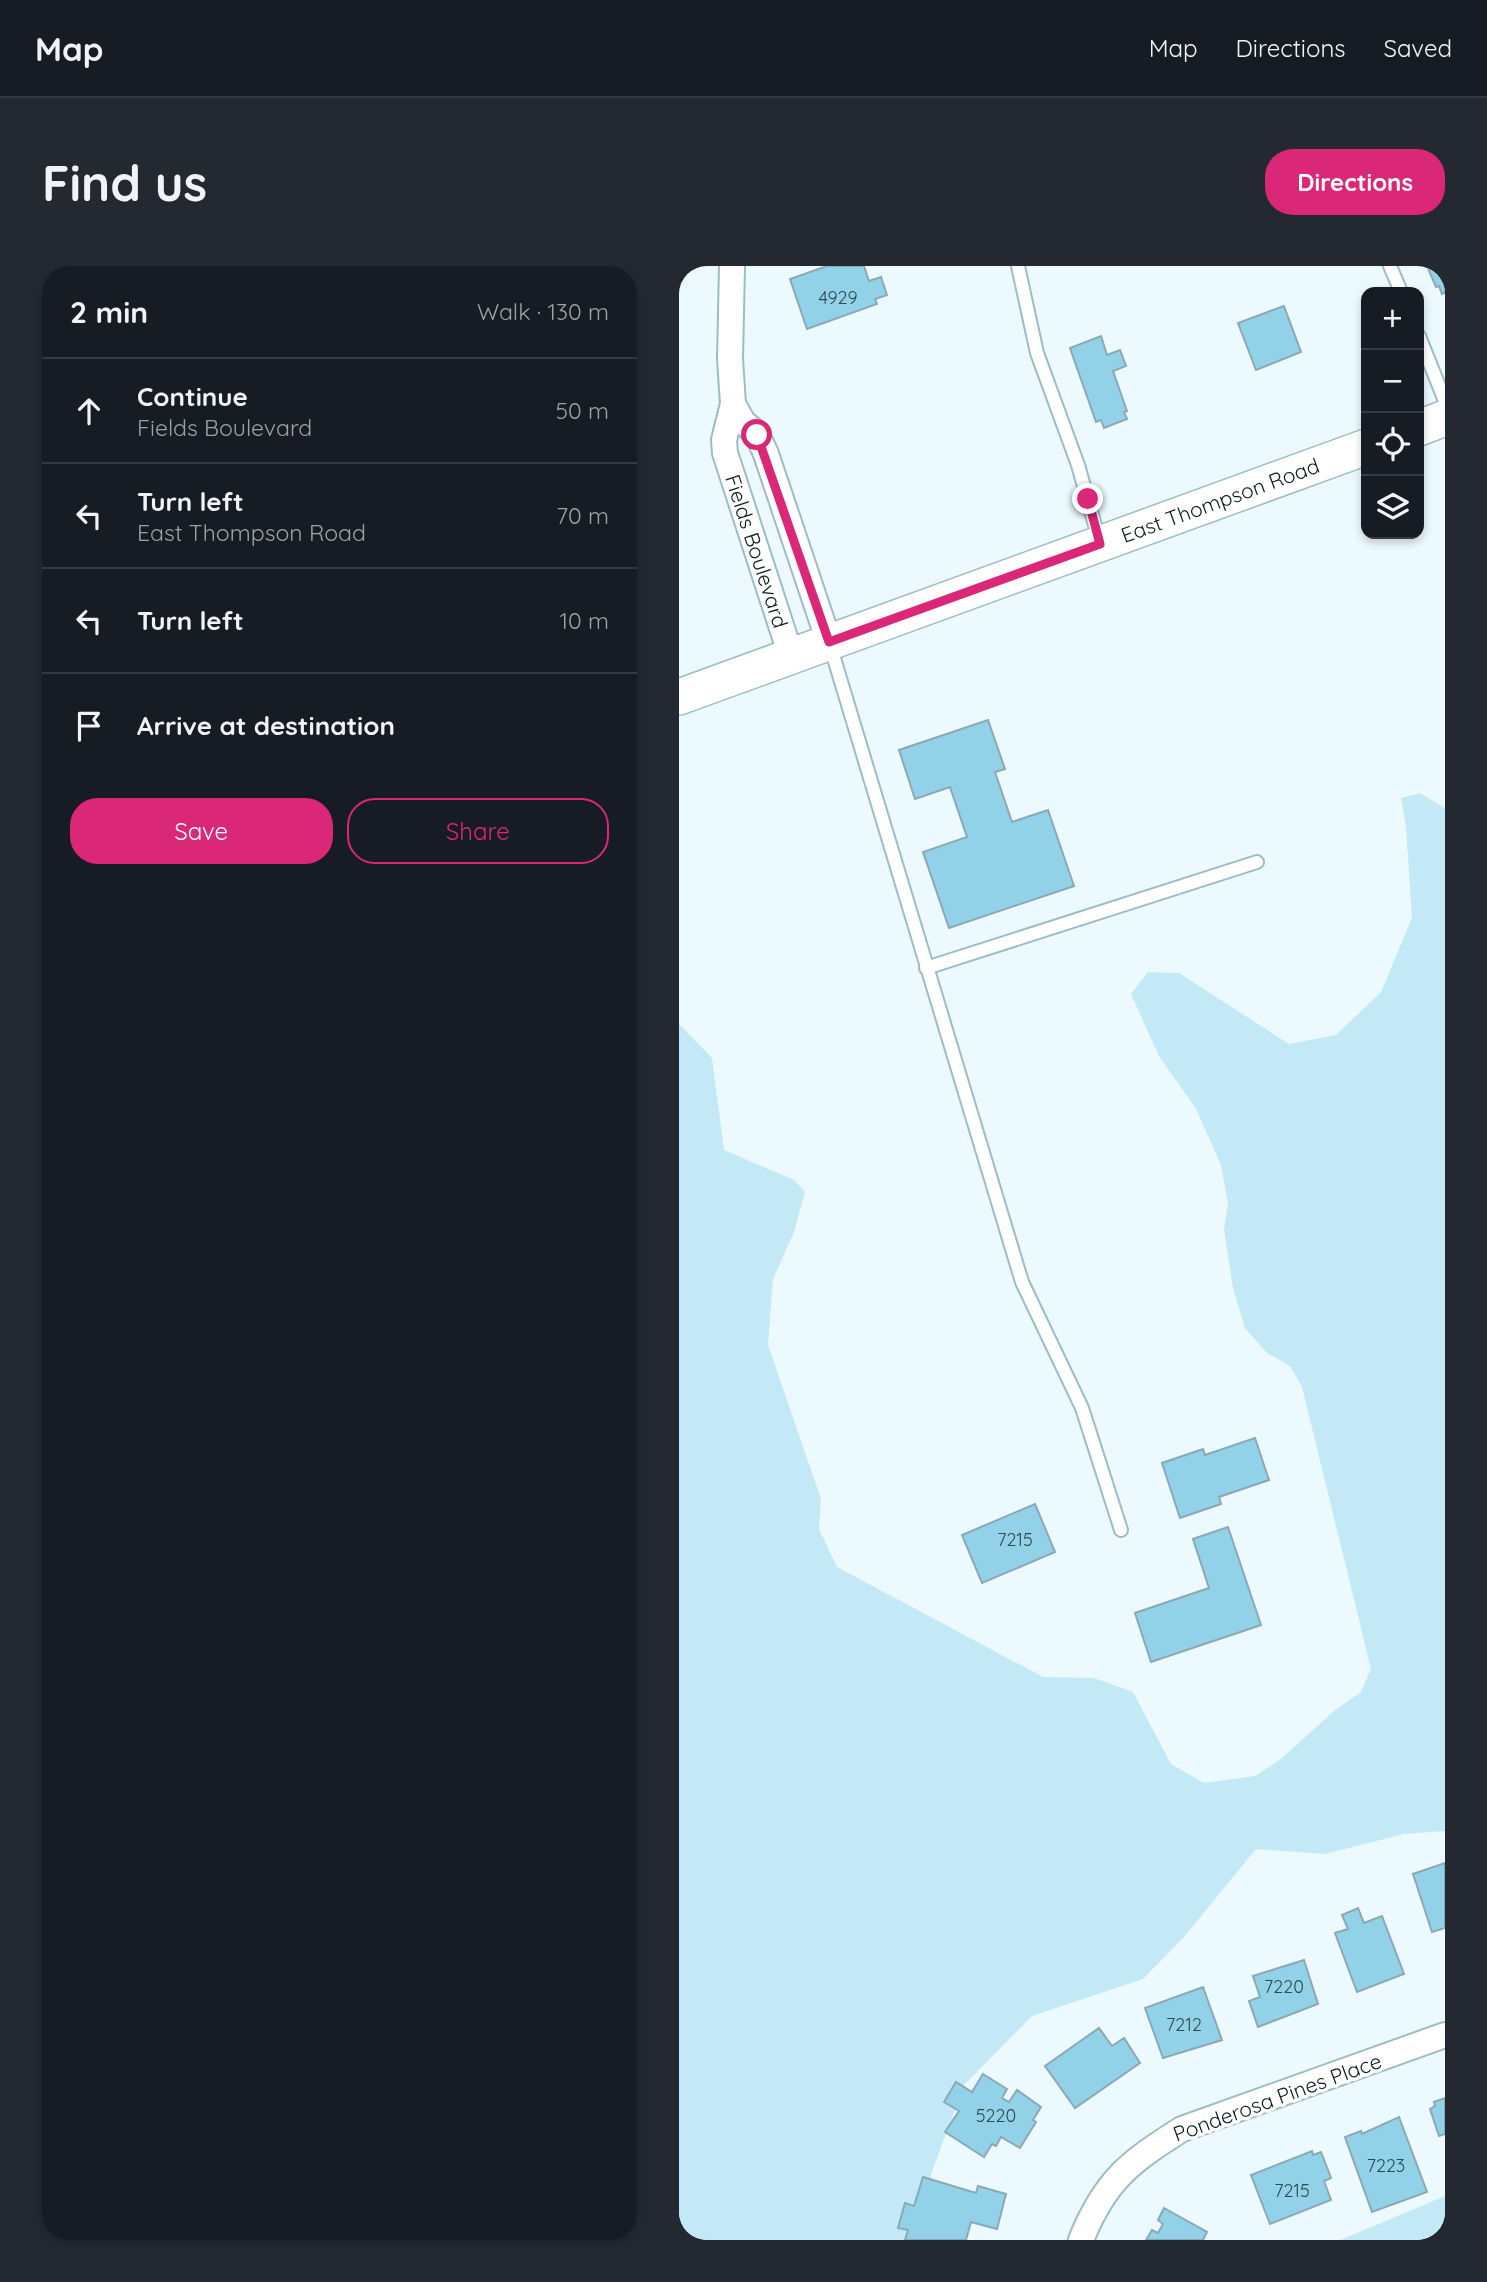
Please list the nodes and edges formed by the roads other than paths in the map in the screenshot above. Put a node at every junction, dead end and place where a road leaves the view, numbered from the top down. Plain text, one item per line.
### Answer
1 (732, 266) edge
2 (1018, 266) edge
3 (1390, 266) edge
4 (1399, 287) edge
5 (1424, 348) edge
6 (1445, 401) edge
7 (733, 404) junction
8 (1445, 418) edge
9 (1424, 426) edge
10 (1361, 449) edge
11 (1100, 544) junction
12 (829, 642) junction
13 (791, 656) junction
14 (679, 697) edge
15 (1257, 862) dead end
16 (926, 968) junction
17 (1121, 1530) dead end
18 (1445, 2035) edge
19 (1081, 2240) edge

1 - 7 street, Fields Boulevard
2 - 11 lane
3 - 4 lane
5 - 6 lane
7 - 12 street, Fields Boulevard
7 - 13 street, Fields Boulevard
8 - 9 main road
10 - 11 main road, East Thompson Road
11 - 12 main road, East Thompson Road
12 - 13 main road, East Thompson Road
12 - 16 lane
13 - 14 main road, East Thompson Road
15 - 16 lane
16 - 17 lane
18 - 19 street, Ponderosa Pines Place

